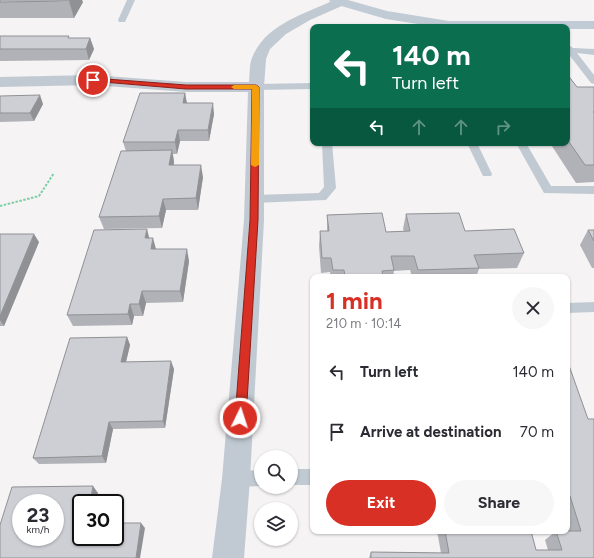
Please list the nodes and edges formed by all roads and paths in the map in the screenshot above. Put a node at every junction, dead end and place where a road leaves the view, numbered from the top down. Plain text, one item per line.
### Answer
1 (131, 0) edge
2 (338, 1) edge
3 (122, 20) dead end
4 (442, 24) edge
5 (594, 25) edge
6 (570, 26) edge
7 (570, 48) edge
8 (570, 51) edge
9 (594, 52) edge
10 (594, 81) edge
11 (0, 82) edge
12 (310, 86) edge
13 (256, 87) junction
14 (327, 146) edge
15 (473, 146) edge
16 (523, 146) edge
17 (54, 173) dead end
18 (487, 174) dead end
19 (594, 190) edge
20 (254, 199) junction
21 (0, 206) edge
22 (594, 307) edge
23 (570, 308) edge
24 (298, 477) edge
25 (310, 477) edge
26 (254, 478) edge
27 (236, 479) junction
28 (228, 558) edge

1 - 3 lane
2 - 4 street
2 - 13 street
5 - 6 street
7 - 9 lane
8 - 10 lane
11 - 13 street
12 - 13 lane
13 - 20 street
14 - 20 lane
15 - 18 lane
16 - 19 lane
17 - 21 path
20 - 27 street
22 - 23 lane
24 - 25 lane
26 - 27 lane
27 - 28 street

